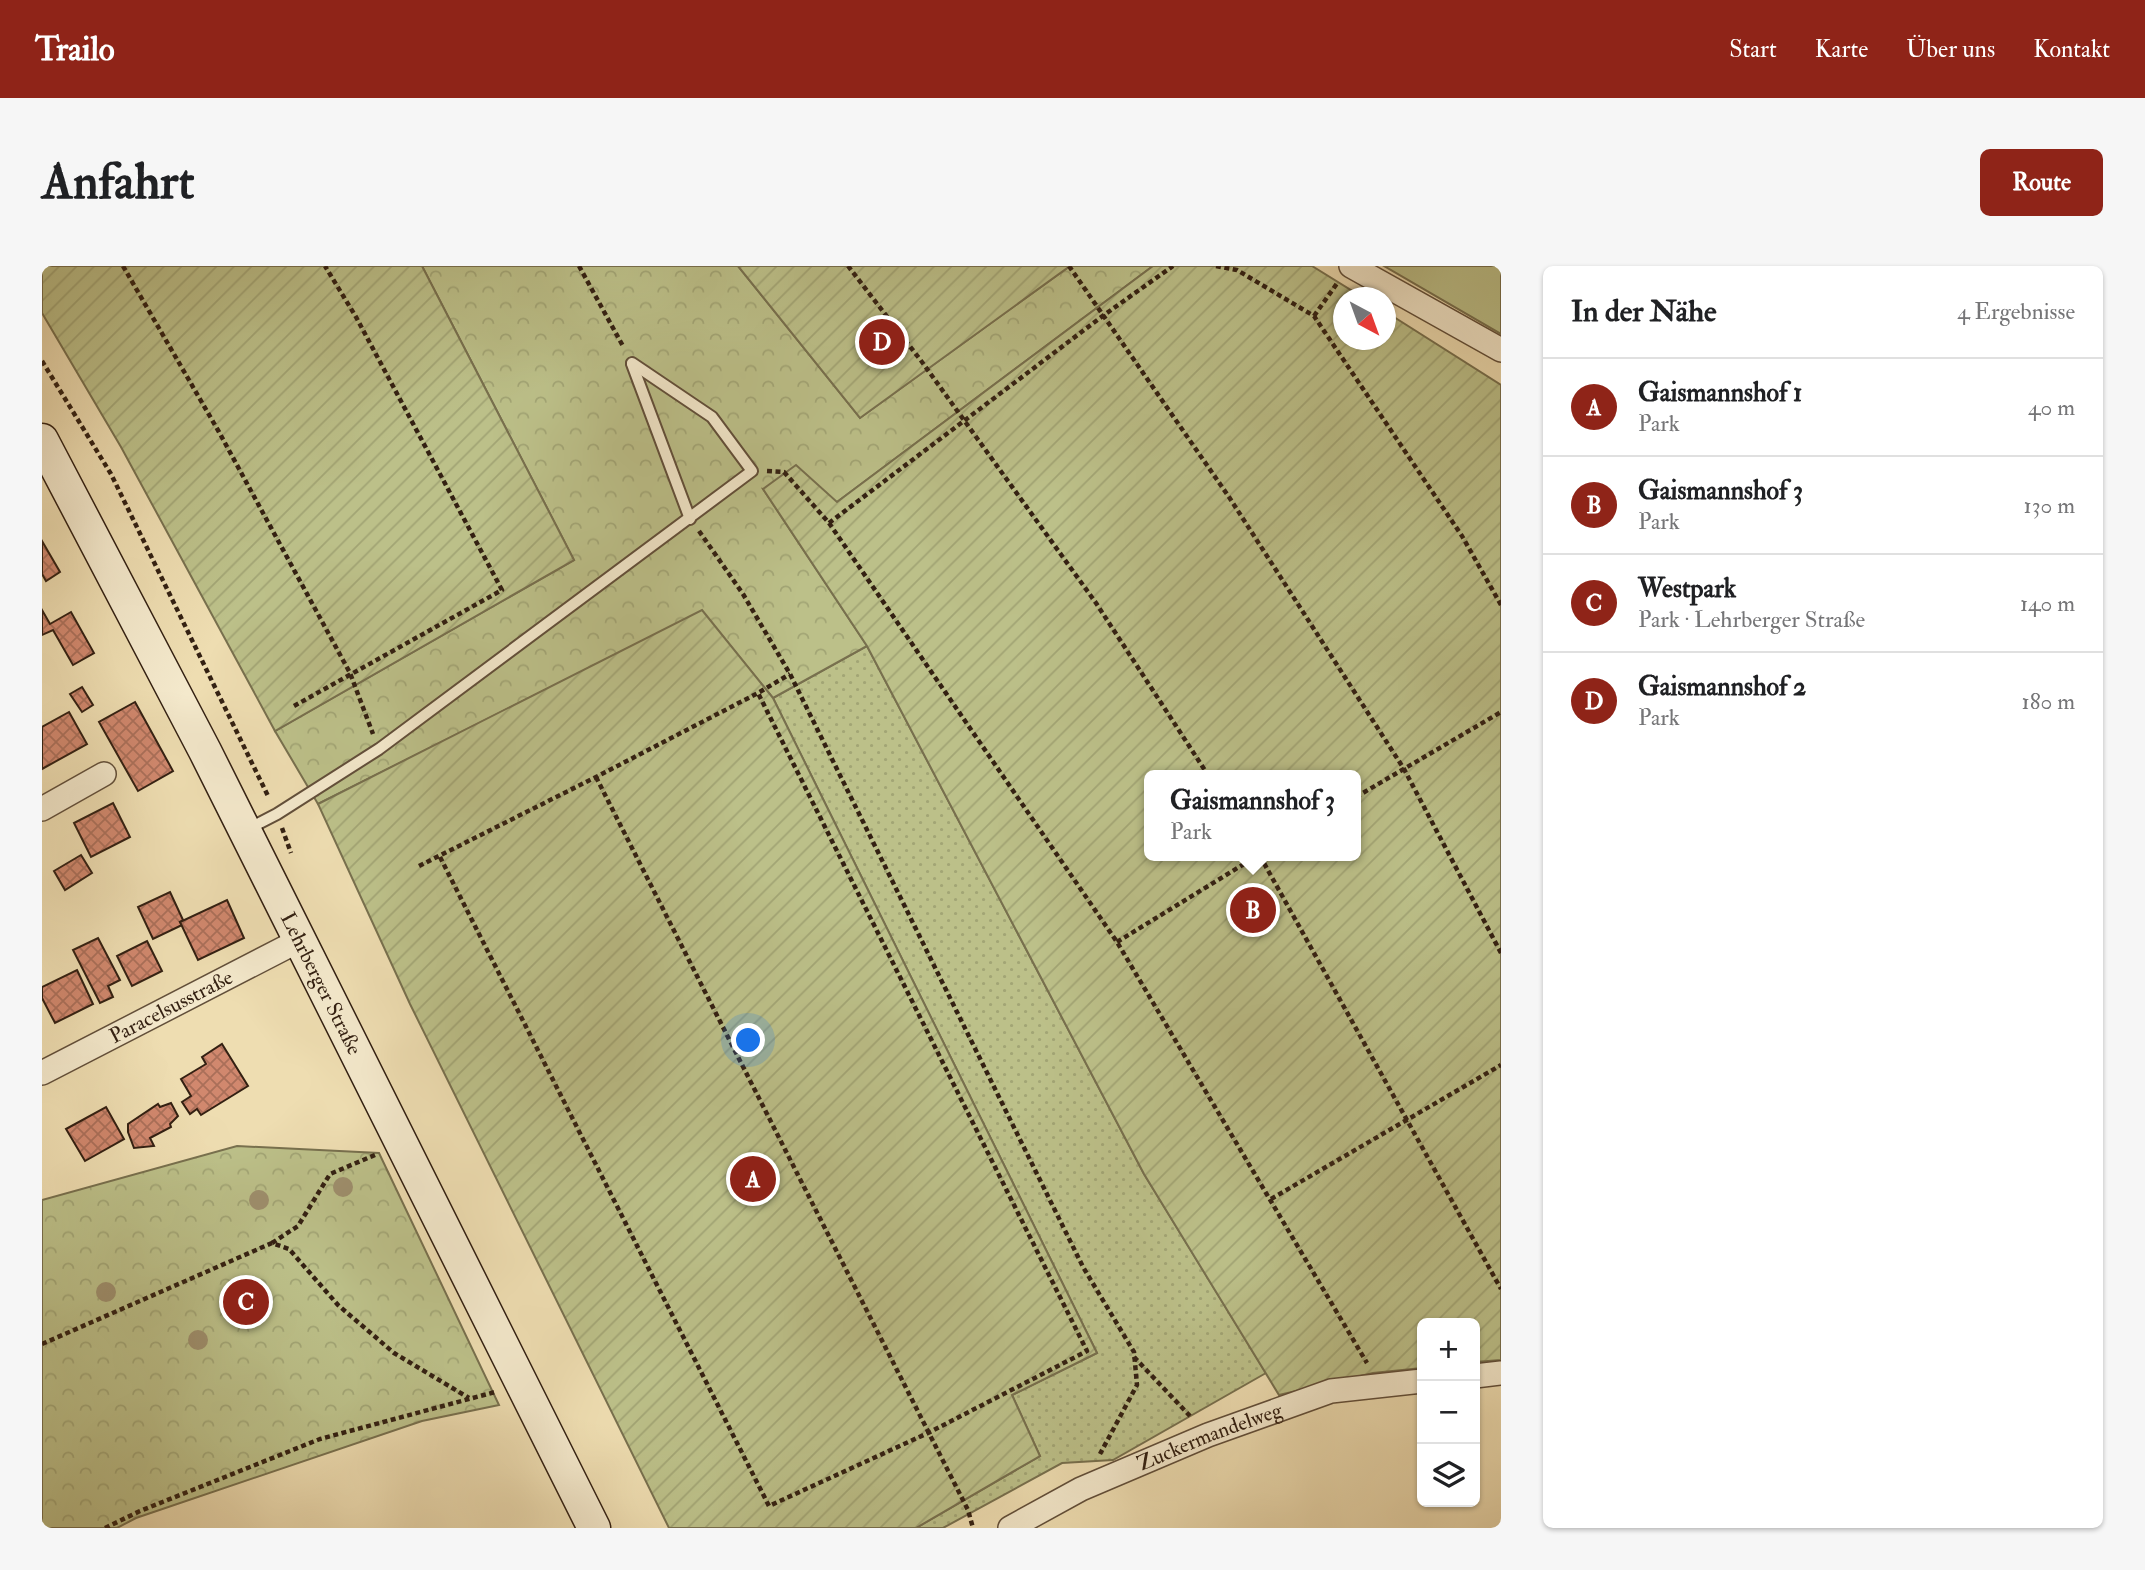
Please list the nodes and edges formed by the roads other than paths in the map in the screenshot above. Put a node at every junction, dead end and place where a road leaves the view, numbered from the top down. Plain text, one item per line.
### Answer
1 (1347, 271) edge
2 (1501, 350) edge
3 (42, 440) edge
4 (690, 519) junction
5 (104, 775) dead end
6 (42, 808) edge
7 (245, 830) junction
8 (300, 940) junction
9 (42, 1073) edge
10 (1501, 1373) edge
11 (1480, 1375) edge
12 (1417, 1382) edge
13 (594, 1528) edge
14 (1010, 1528) edge

1 - 2 street
3 - 7 street, Lehrberger Straße
4 - 4 lane
4 - 7 lane
5 - 6 street
7 - 8 street, Lehrberger Straße
8 - 9 street, Paracelsusstraße
8 - 13 street, Lehrberger Straße
10 - 11 street
12 - 14 street, Zuckermandelweg

